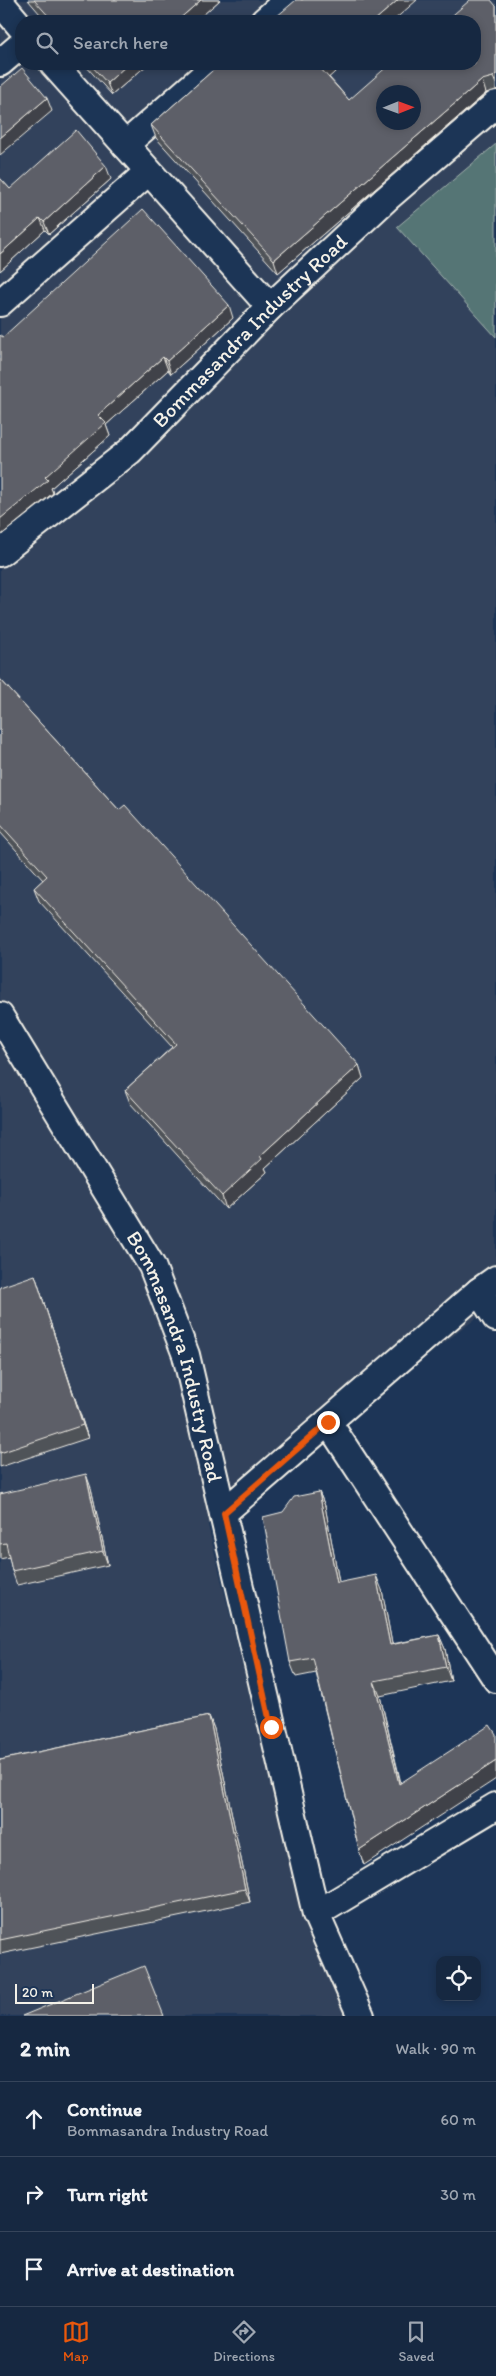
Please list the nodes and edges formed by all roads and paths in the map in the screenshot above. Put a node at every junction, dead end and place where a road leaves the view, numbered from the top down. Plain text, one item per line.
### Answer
1 (288, 0) edge
2 (0, 2) edge
3 (271, 15) edge
4 (15, 20) edge
5 (15, 50) edge
6 (0, 63) edge
7 (58, 70) edge
8 (209, 70) edge
9 (496, 104) edge
10 (125, 146) junction
11 (148, 172) junction
12 (0, 303) edge
13 (270, 307) junction
14 (0, 553) edge
15 (0, 1016) edge
16 (488, 1285) edge
17 (496, 1318) edge
18 (328, 1422) junction
19 (224, 1513) junction
20 (496, 1679) edge
21 (496, 1806) edge
22 (316, 1914) junction
23 (361, 2016) edge

1 - 3 street
2 - 4 street
5 - 6 street
7 - 10 street
8 - 10 street
9 - 13 street, Bommasandra Industry Road
10 - 11 street
11 - 12 street
11 - 13 street
13 - 14 street, Bommasandra Industry Road
15 - 19 street, Bommasandra Industry Road
16 - 17 street
16 - 18 street
18 - 19 street
18 - 20 street
19 - 22 street, Bommasandra Industry Road
21 - 22 street
22 - 23 street, Bommasandra Industry Road

